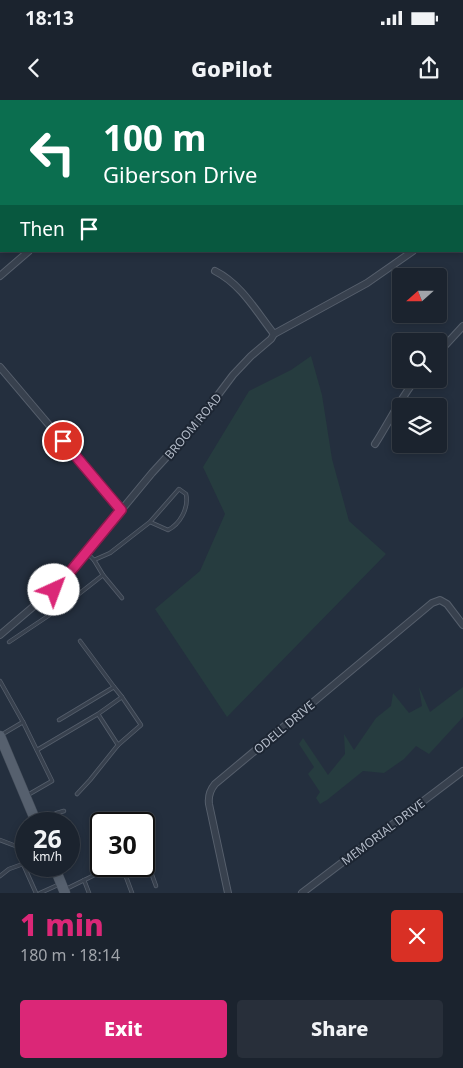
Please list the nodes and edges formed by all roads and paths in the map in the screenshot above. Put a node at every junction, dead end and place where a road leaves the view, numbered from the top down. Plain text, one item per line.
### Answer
1 (28, 252) edge
2 (412, 252) edge
3 (215, 271) dead end
4 (0, 276) edge
5 (463, 326) edge
6 (274, 334) junction
7 (447, 343) edge
8 (0, 367) edge
9 (409, 388) edge
10 (375, 444) dead end
11 (121, 510) junction
12 (150, 522) junction
13 (86, 552) junction
14 (94, 560) junction
15 (104, 574) junction
16 (54, 590) junction
17 (122, 598) dead end
18 (65, 606) junction
19 (463, 625) edge
20 (0, 635) edge
21 (80, 640) dead end
22 (9, 642) dead end
23 (0, 681) edge
24 (114, 687) junction
25 (122, 697) junction
26 (98, 714) junction
27 (59, 720) dead end
28 (23, 722) junction
29 (0, 736) edge
30 (118, 745) junction
31 (36, 750) junction
32 (463, 771) edge
33 (76, 794) dead end
34 (26, 796) junction
35 (32, 812) edge
36 (0, 840) edge
37 (15, 846) edge
38 (15, 867) edge
39 (0, 876) edge
40 (31, 877) edge
41 (59, 877) edge
42 (90, 877) edge
43 (126, 877) edge
44 (153, 877) edge
45 (84, 880) junction
46 (156, 886) dead end
47 (63, 889) edge
48 (38, 893) edge
49 (89, 893) edge
50 (132, 893) edge
51 (228, 893) edge
52 (302, 893) edge

1 - 4 street
2 - 6 street, BROOM ROAD
3 - 6 street
5 - 7 street
6 - 11 street, BROOM ROAD
8 - 11 street
9 - 10 street
11 - 13 street, BROOM ROAD
12 - 12 lane
12 - 14 lane
13 - 14 lane
13 - 16 street, BROOM ROAD
14 - 15 lane
15 - 17 lane
15 - 18 lane
16 - 18 lane
16 - 20 street, BROOM ROAD
18 - 22 lane
19 - 51 street, ODELL DRIVE
21 - 24 lane
23 - 28 lane
24 - 25 lane
24 - 27 lane
25 - 26 lane
25 - 30 lane
26 - 30 lane
26 - 31 lane
28 - 29 lane
28 - 31 lane
29 - 34 main road
30 - 33 lane
31 - 34 lane
32 - 52 street, MEMORIAL DRIVE
34 - 35 main road
36 - 37 lane
38 - 39 lane
40 - 48 lane
41 - 47 main road
42 - 45 lane
43 - 50 lane
44 - 46 lane
45 - 47 lane
45 - 49 lane
47 - 48 lane

